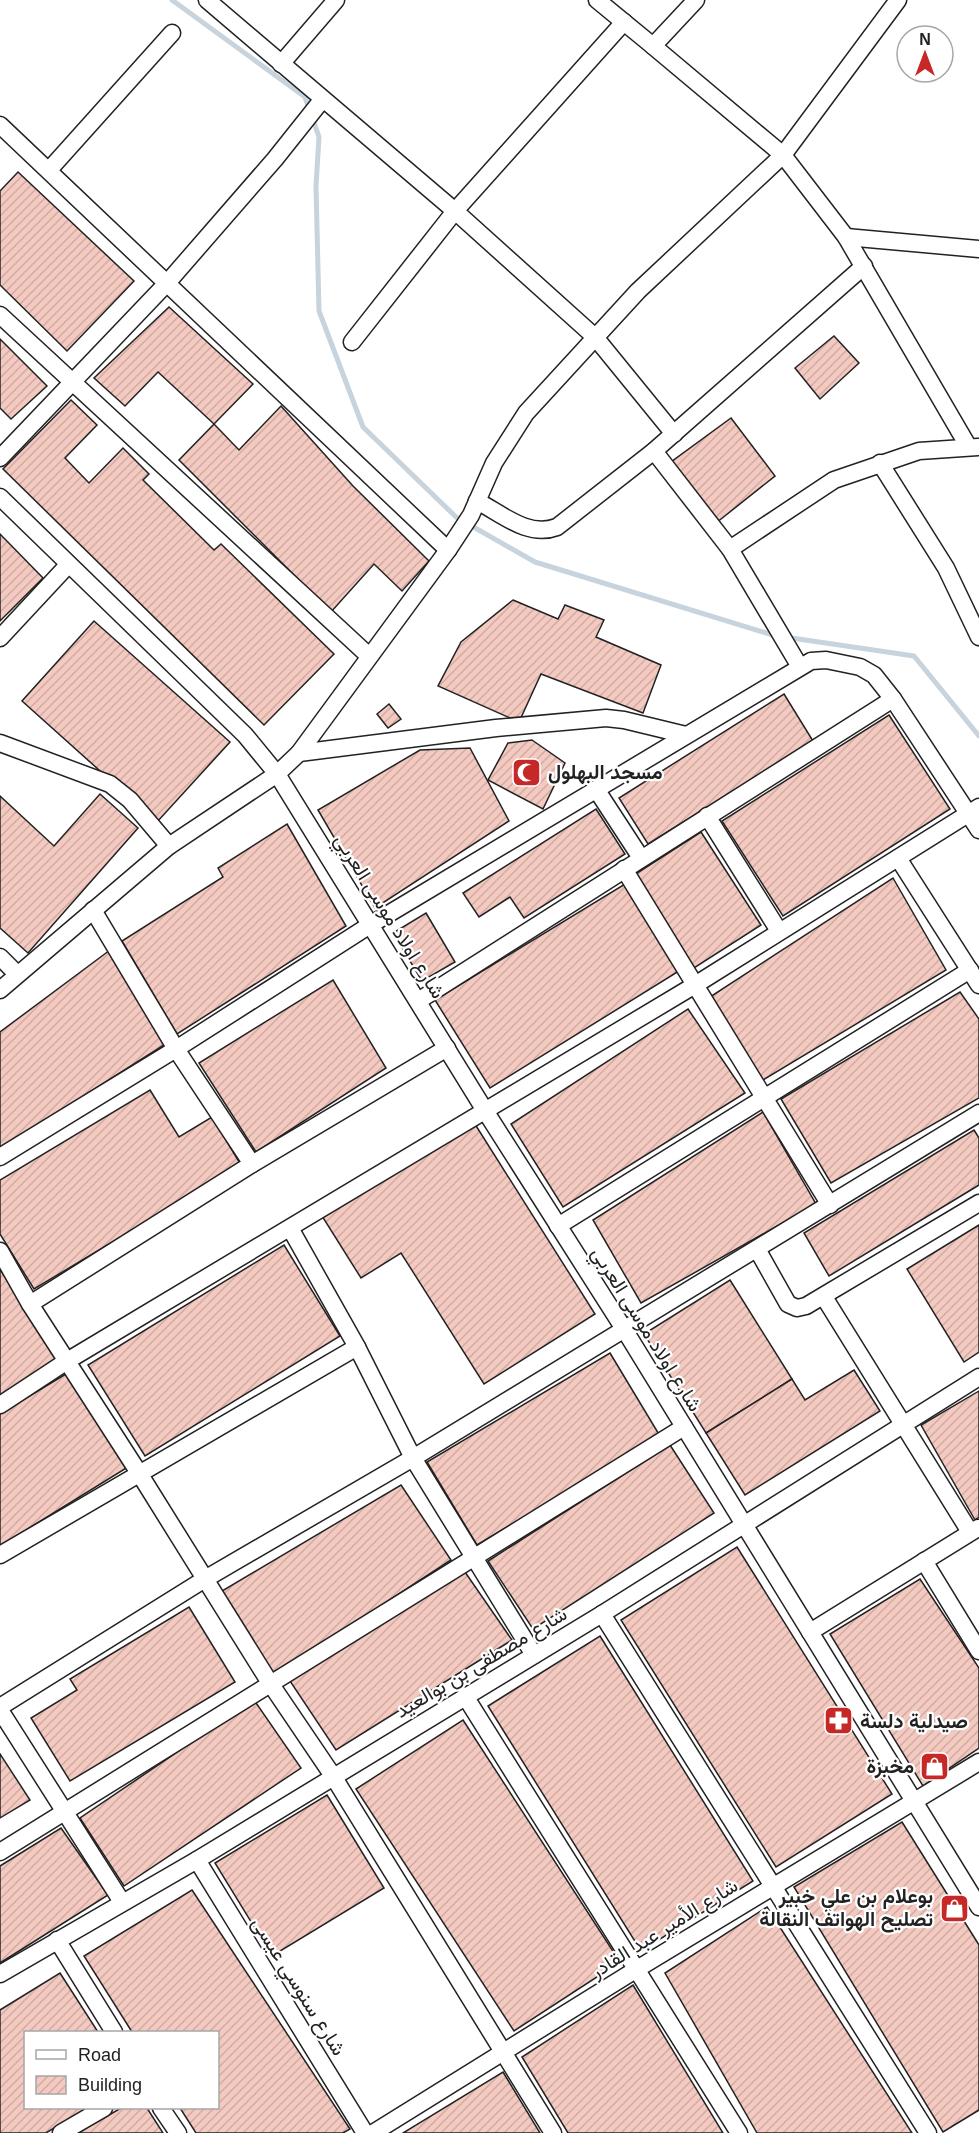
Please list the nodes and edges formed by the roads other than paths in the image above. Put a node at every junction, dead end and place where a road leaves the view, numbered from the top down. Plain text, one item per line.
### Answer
1 (207, 0) edge
2 (336, 0) edge
3 (597, 0) edge
4 (696, 0) edge
5 (898, 0) edge
6 (624, 22) junction
7 (172, 33) dead end
8 (653, 46) junction
9 (281, 64) junction
10 (322, 100) junction
11 (2, 131) edge
12 (783, 155) junction
13 (49, 170) junction
14 (455, 211) junction
15 (846, 237) junction
16 (979, 249) edge
17 (864, 266) junction
18 (168, 282) junction
19 (0, 315) edge
20 (595, 337) junction
21 (352, 342) dead end
22 (73, 384) junction
23 (674, 434) junction
24 (973, 446) edge
25 (654, 451) junction
26 (0, 458) edge
27 (880, 463) junction
28 (0, 497) edge
29 (474, 508) junction
30 (730, 549) junction
31 (448, 550) junction
32 (69, 565) junction
33 (979, 637) edge
34 (0, 638) edge
35 (369, 656) junction
36 (800, 667) junction
37 (893, 699) junction
38 (686, 735) junction
39 (0, 742) edge
40 (299, 753) junction
41 (277, 774) junction
42 (596, 789) junction
43 (974, 811) edge
44 (707, 816) junction
45 (979, 830) edge
46 (169, 846) junction
47 (642, 858) junction
48 (898, 858) junction
49 (624, 869) junction
50 (93, 910) junction
51 (370, 925) junction
52 (779, 932) junction
53 (0, 957) edge
54 (17, 974) junction
55 (974, 978) edge
56 (695, 985) junction
57 (0, 990) edge
58 (418, 1001) junction
59 (447, 1048) junction
60 (176, 1049) junction
61 (766, 1097) junction
62 (484, 1109) junction
63 (979, 1113) edge
64 (0, 1157) edge
65 (252, 1164) junction
66 (979, 1203) edge
67 (830, 1205) junction
68 (558, 1226) junction
69 (290, 1227) junction
70 (757, 1249) junction
71 (0, 1251) edge
72 (824, 1297) junction
73 (30, 1304) junction
74 (624, 1329) junction
75 (357, 1347) junction
76 (67, 1361) junction
77 (979, 1377) edge
78 (0, 1404) edge
79 (905, 1423) junction
80 (684, 1427) junction
81 (413, 1458) junction
82 (140, 1473) junction
83 (744, 1525) junction
84 (975, 1530) edge
85 (0, 1555) edge
86 (473, 1558) junction
87 (924, 1561) junction
88 (205, 1579) junction
89 (602, 1614) junction
90 (810, 1632) junction
91 (979, 1652) edge
92 (534, 1655) junction
93 (270, 1683) junction
94 (465, 1696) junction
95 (0, 1708) edge
96 (979, 1762) edge
97 (333, 1776) junction
98 (913, 1803) junction
99 (65, 1812) junction
100 (0, 1852) edge
101 (197, 1860) junction
102 (774, 1885) junction
103 (122, 1902) junction
104 (979, 1906) edge
105 (57, 1940) junction
106 (637, 1969) junction
107 (0, 1974) edge
108 (113, 2031) edge
109 (504, 2054) junction
110 (102, 2109) edge
111 (162, 2109) edge
112 (61, 2133) edge
113 (178, 2133) edge
114 (365, 2133) edge
115 (373, 2133) edge
116 (553, 2133) edge
117 (739, 2133) edge
118 (928, 2133) edge

1 - 9 street
2 - 9 street
3 - 6 street
4 - 8 street
5 - 12 street
6 - 8 street
6 - 14 street
7 - 13 street
8 - 12 street
9 - 10 street
10 - 14 street
10 - 18 street
11 - 13 street
12 - 15 street
12 - 20 street
13 - 18 street
14 - 20 street
14 - 21 street
15 - 16 street
15 - 17 street
17 - 23 street
17 - 24 street
18 - 22 street
18 - 31 street
19 - 22 street
20 - 23 street
20 - 29 street
22 - 26 street
22 - 35 street
23 - 25 street
24 - 27 street
25 - 29 street
25 - 30 street
27 - 30 street
27 - 33 street
28 - 32 street, شارع اولاد موسى العربي
29 - 31 street
30 - 36 street
31 - 35 street
32 - 34 street
32 - 41 street, شارع اولاد موسى العربي
35 - 40 street
36 - 37 street
36 - 38 street
37 - 43 street
37 - 44 street
38 - 40 street
38 - 42 street
39 - 46 street
40 - 41 street
41 - 46 street
41 - 51 street, شارع اولاد موسى العربي
42 - 47 street
42 - 51 street
43 - 45 street
43 - 48 street
44 - 47 street
44 - 52 street
46 - 50 street
47 - 49 street
48 - 52 street
48 - 55 street
49 - 56 street
49 - 58 street
50 - 54 street
50 - 60 street
51 - 58 street, شارع اولاد موسى العربي
51 - 60 street
52 - 56 street
53 - 54 street
54 - 57 street
55 - 61 street
56 - 61 street
56 - 62 street
58 - 59 street, شارع اولاد موسى العربي
59 - 62 street, شارع اولاد موسى العربي
59 - 65 street
60 - 64 street
60 - 65 street
61 - 67 street
61 - 68 street
62 - 68 street, شارع اولاد موسى العربي
62 - 69 street
63 - 67 street
65 - 73 street
66 - 72 street
67 - 70 street
68 - 74 street, شارع اولاد موسى العربي
69 - 75 street
69 - 76 street
70 - 72 street
70 - 74 street
71 - 73 street
72 - 79 street
73 - 76 street
74 - 80 street, شارع اولاد موسى العربي
74 - 81 street
75 - 81 street
75 - 82 street
76 - 78 street
76 - 82 street
77 - 79 street, شارع مصطفى بن بوالعيد
79 - 83 street, شارع مصطفى بن بوالعيد
79 - 84 street
80 - 83 street, شارع اولاد موسى العربي
80 - 86 street
81 - 86 street
81 - 88 street
82 - 85 street
82 - 88 street
83 - 89 street, شارع مصطفى بن بوالعيد
83 - 90 street, شارع اولاد موسى العربي
84 - 87 street
86 - 92 street
86 - 93 street
87 - 90 street
87 - 91 street
88 - 93 street
88 - 95 street
89 - 92 street, شارع مصطفى بن بوالعيد
89 - 102 street
90 - 98 street, شارع اولاد موسى العربي
92 - 94 street, شارع مصطفى بن بوالعيد
93 - 97 street
93 - 99 street
94 - 97 street, شارع مصطفى بن بوالعيد
94 - 106 street
95 - 99 street
96 - 98 street, شارع الأمير عبد القادر
97 - 101 street, شارع مصطفى بن بوالعيد
97 - 109 street
98 - 102 street, شارع الأمير عبد القادر
98 - 104 street, شارع اولاد موسى العربي
99 - 100 street
99 - 103 street
101 - 103 street, شارع مصطفى بن بوالعيد
101 - 114 street, شارع سنوسي عيسى
102 - 106 street, شارع الأمير عبد القادر
102 - 118 street
103 - 105 street, شارع مصطفى بن بوالعيد
105 - 107 street, شارع مصطفى بن بوالعيد
105 - 108 street
106 - 109 street, شارع الأمير عبد القادر
106 - 117 street
109 - 115 street, شارع الأمير عبد القادر
109 - 116 street
110 - 112 street
111 - 113 street

